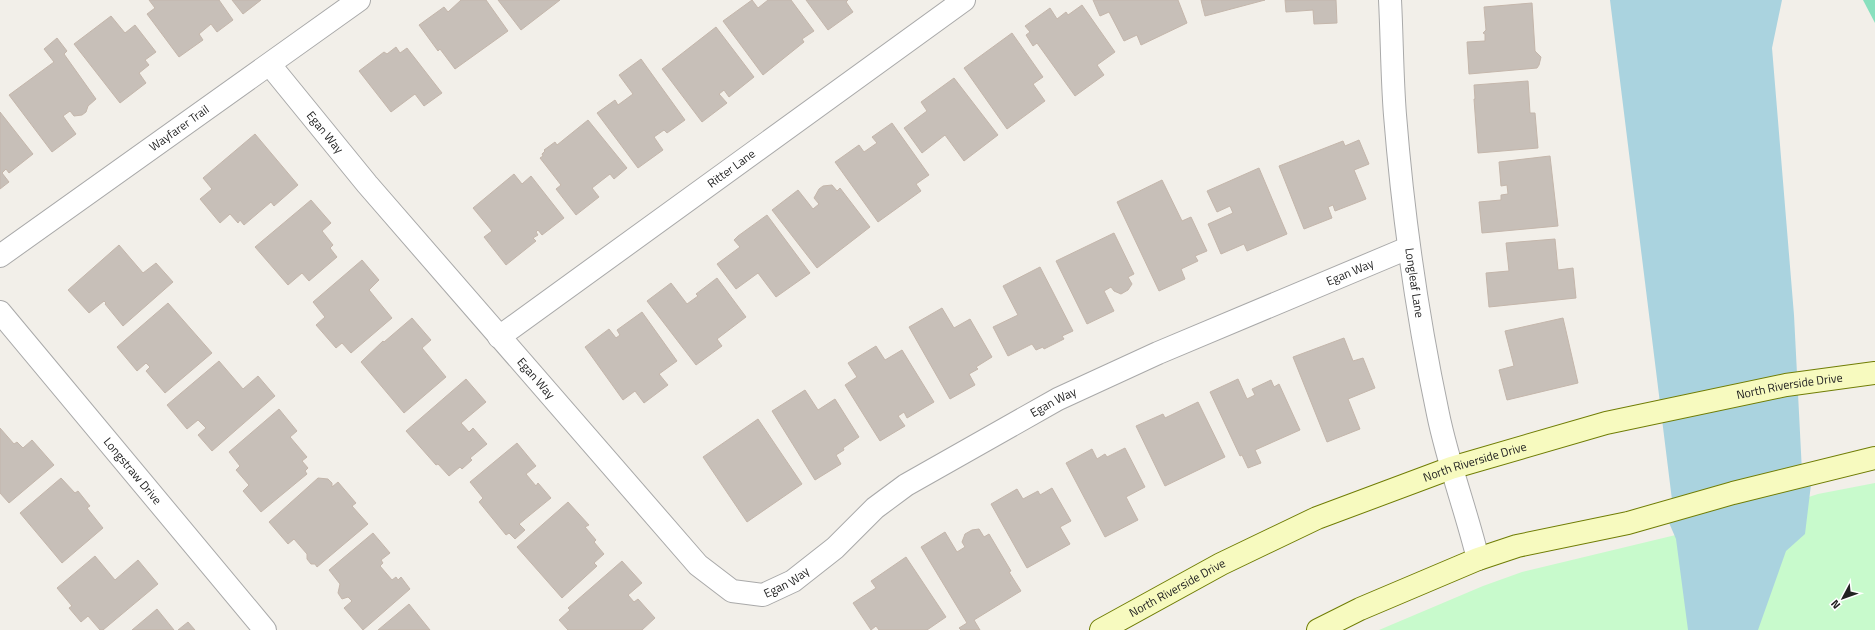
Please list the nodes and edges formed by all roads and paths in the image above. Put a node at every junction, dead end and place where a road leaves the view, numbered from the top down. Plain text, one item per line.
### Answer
1 (359, 0) edge
2 (964, 0) edge
3 (1390, 0) edge
4 (270, 65) junction
5 (1408, 248) junction
6 (0, 256) edge
7 (0, 312) edge
8 (499, 337) junction
9 (1875, 373) edge
10 (1875, 458) edge
11 (1451, 468) junction
12 (1478, 559) junction
13 (266, 630) edge
14 (1101, 630) edge
15 (1318, 630) edge

1 - 4 street, Wayfarer Trail
2 - 8 street, Ritter Lane
3 - 5 street, Longleaf Lane
4 - 6 street, Wayfarer Trail
4 - 8 street, Egan Way
5 - 8 street, Egan Way
5 - 11 street, Longleaf Lane
7 - 13 street, Longstraw Drive
9 - 11 main road, North Riverside Drive
10 - 12 main road
11 - 12 street, Longleaf Lane
11 - 14 main road, North Riverside Drive
12 - 15 main road

